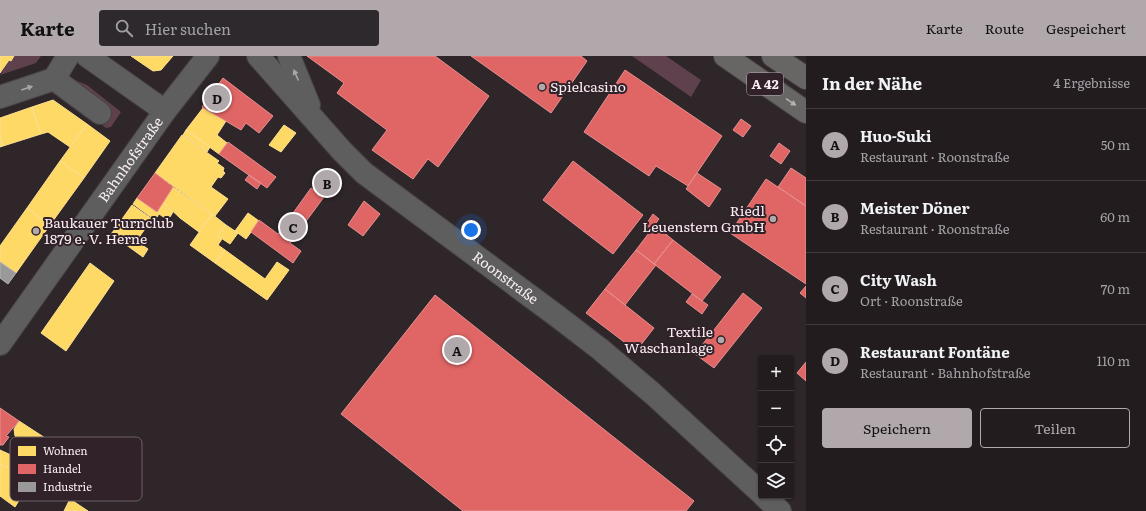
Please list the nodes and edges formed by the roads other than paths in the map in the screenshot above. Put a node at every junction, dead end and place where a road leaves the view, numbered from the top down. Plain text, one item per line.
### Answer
1 (68, 56) edge
2 (86, 56) edge
3 (208, 56) edge
4 (258, 56) edge
5 (289, 56) edge
6 (725, 56) edge
7 (773, 56) edge
8 (54, 78) junction
9 (806, 78) edge
10 (0, 97) edge
11 (165, 111) junction
12 (806, 112) edge
13 (100, 113) dead end
14 (314, 120) junction
15 (0, 344) edge
16 (758, 490) edge
17 (767, 499) edge
18 (780, 511) edge

1 - 8 street
2 - 11 street
3 - 11 street, Bahnhofstraße
4 - 14 street, Roonstraße
14 -> 5 street
6 -> 12 highway, A 42
7 - 9 highway, A 42
10 -> 8 street
8 - 13 street
11 - 15 street, Bahnhofstraße
14 - 16 street, Roonstraße
17 - 18 street

